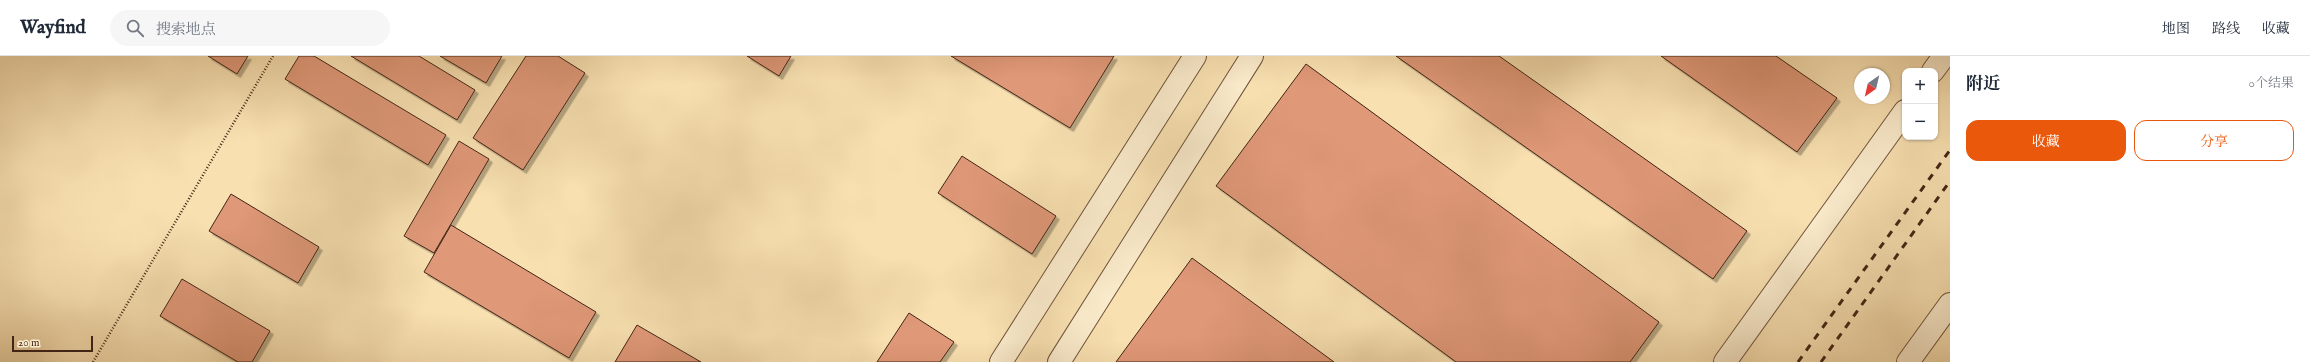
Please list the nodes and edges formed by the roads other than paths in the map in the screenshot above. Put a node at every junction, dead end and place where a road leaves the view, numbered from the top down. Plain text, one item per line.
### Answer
1 (1195, 56) edge
2 (1252, 56) edge
3 (1944, 56) edge
4 (1936, 68) edge
5 (1902, 115) edge
6 (1950, 304) edge
7 (1001, 362) edge
8 (1059, 362) edge
9 (1725, 362) edge
10 (1908, 362) edge

1 - 7 street
2 - 8 street
3 - 4 street
5 - 9 street
6 - 10 street

